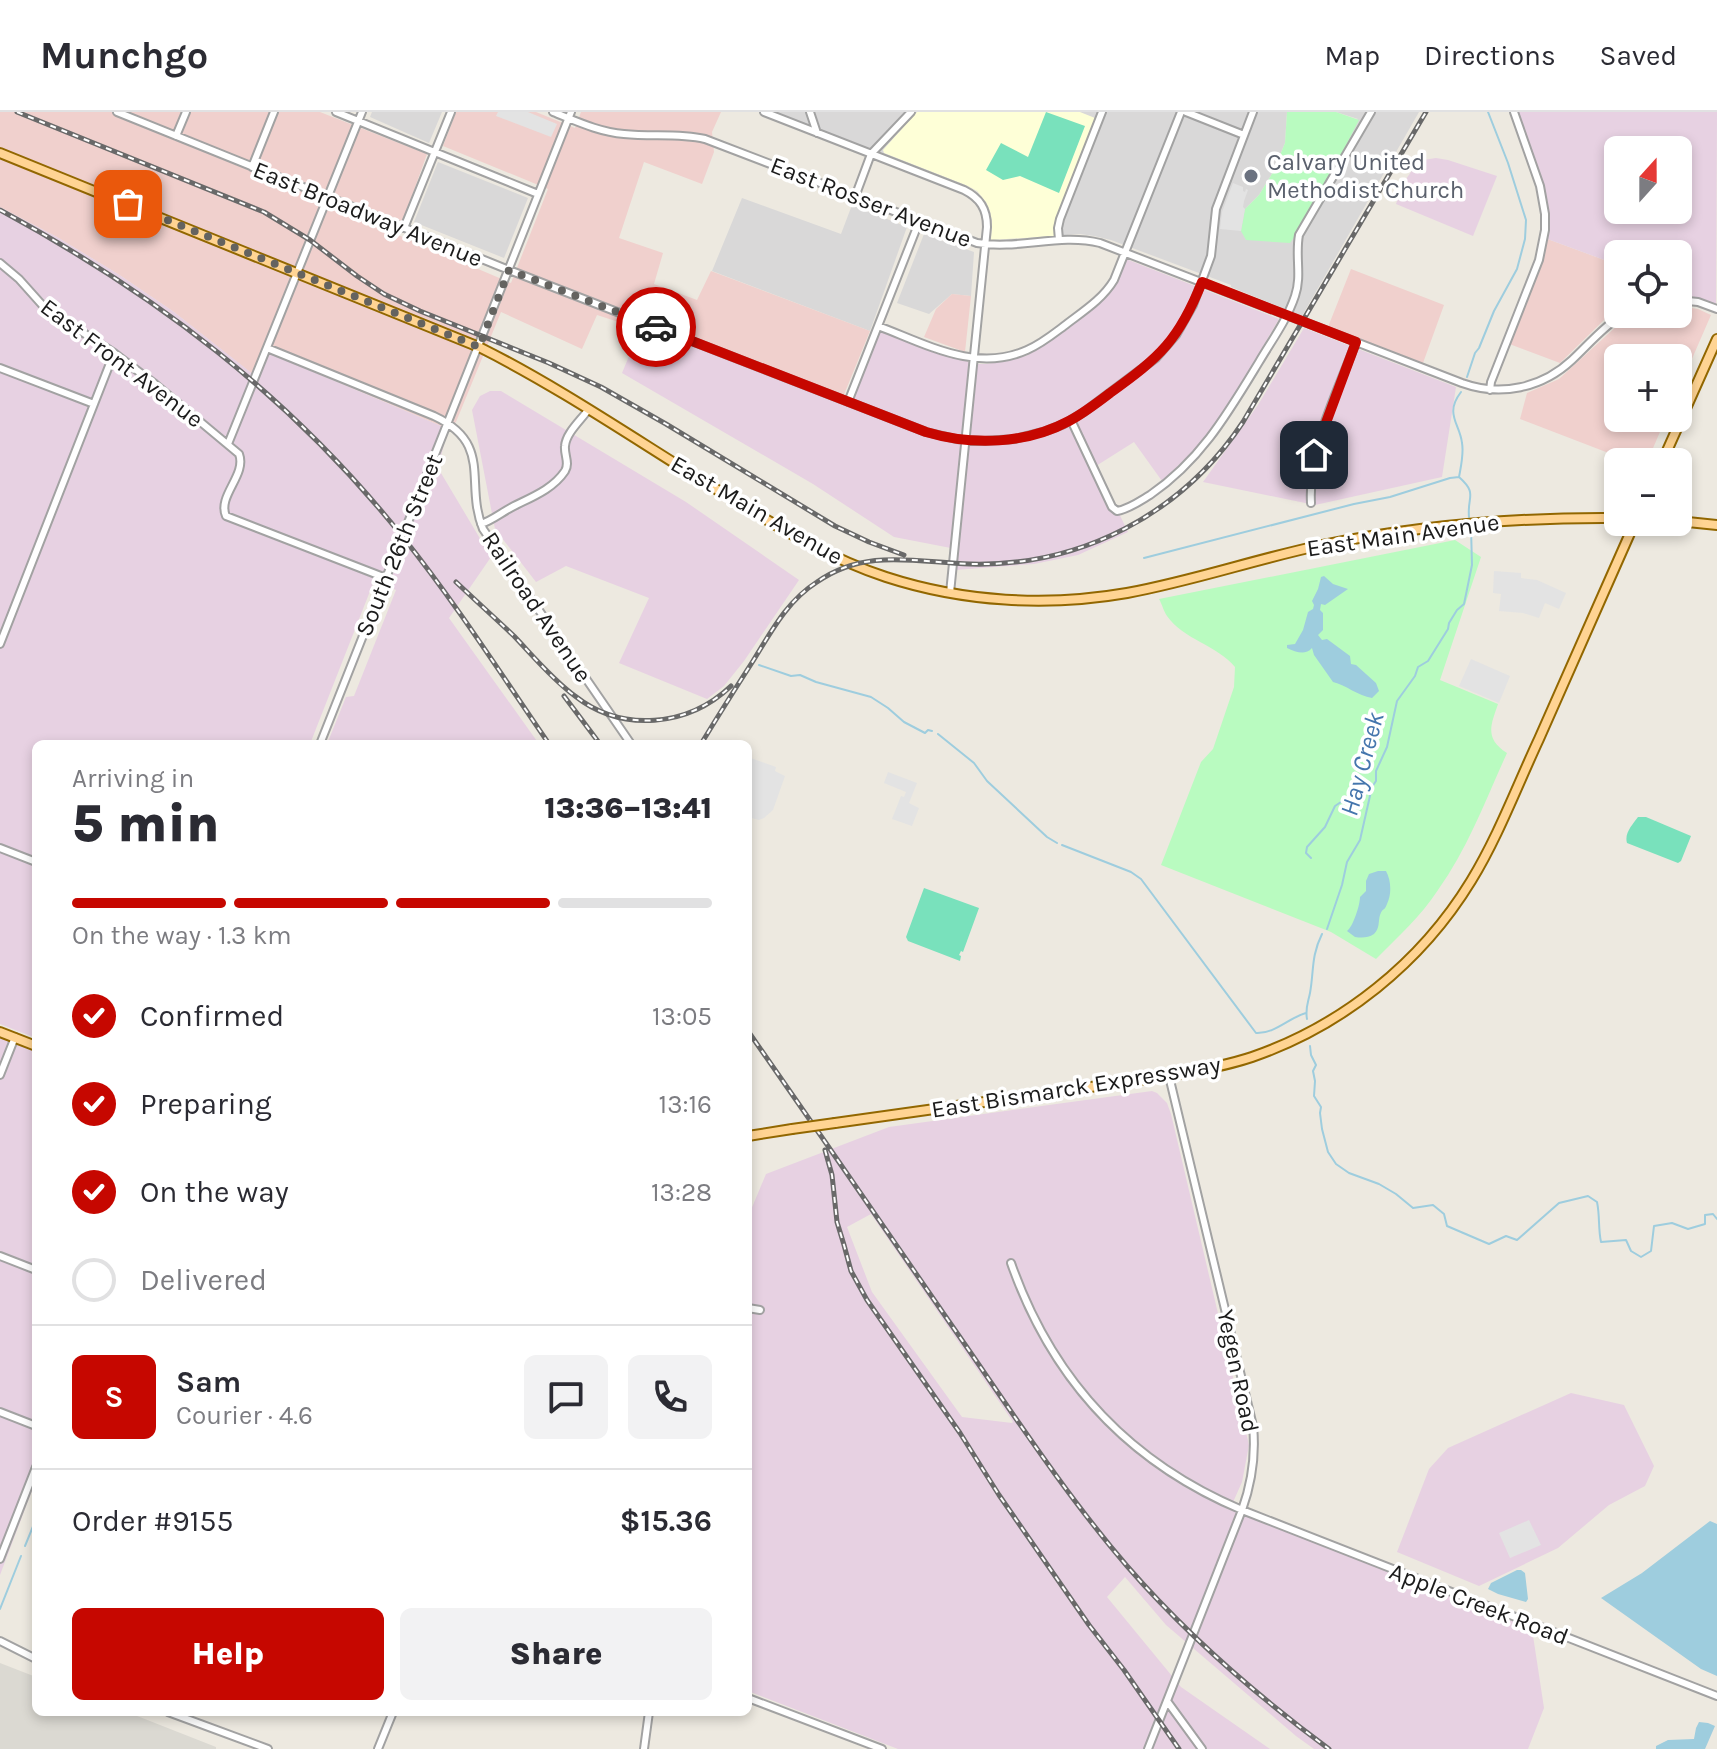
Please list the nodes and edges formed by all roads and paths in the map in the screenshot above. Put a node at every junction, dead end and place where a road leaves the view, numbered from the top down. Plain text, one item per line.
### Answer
1 (117, 112) edge
2 (186, 112) edge
3 (274, 112) edge
4 (336, 112) edge
5 (362, 112) edge
6 (451, 112) edge
7 (553, 112) edge
8 (764, 112) edge
9 (810, 112) edge
10 (911, 112) edge
11 (1102, 112) edge
12 (1183, 112) edge
13 (1253, 112) edge
14 (1371, 112) edge
15 (1514, 112) edge
16 (569, 115) edge
17 (359, 121) junction
18 (817, 133) junction
19 (1244, 135) junction
20 (176, 136) junction
21 (435, 152) junction
22 (0, 153) edge
23 (871, 154) junction
24 (252, 167) junction
25 (538, 194) junction
26 (328, 197) junction
27 (855, 197) junction
28 (919, 222) junction
29 (404, 228) junction
30 (1059, 240) junction
31 (985, 244) junction
32 (1126, 253) junction
33 (0, 263) edge
34 (509, 270) junction
35 (297, 273) junction
36 (1202, 282) junction
37 (1692, 301) edge
38 (1717, 309) edge
39 (1288, 316) junction
40 (878, 326) junction
41 (1604, 327) edge
42 (1717, 339) edge
43 (1356, 342) junction
44 (479, 347) junction
45 (267, 348) junction
46 (114, 353) junction
47 (974, 359) junction
48 (0, 368) edge
49 (1490, 390) junction
50 (848, 402) junction
51 (94, 404) junction
52 (588, 410) junction
53 (1071, 420) junction
54 (448, 423) junction
55 (965, 441) junction
56 (228, 444) junction
57 (1668, 448) edge
58 (1311, 503) dead end
59 (1604, 518) edge
60 (1692, 522) edge
61 (481, 524) junction
62 (1717, 525) edge
63 (1629, 536) edge
64 (386, 578) junction
65 (950, 593) junction
66 (0, 644) edge
67 (322, 740) edge
68 (628, 740) edge
69 (0, 848) edge
70 (32, 860) edge
71 (0, 1032) edge
72 (15, 1037) junction
73 (32, 1044) edge
74 (0, 1075) edge
75 (1169, 1076) junction
76 (752, 1135) edge
77 (0, 1256) edge
78 (1011, 1263) dead end
79 (32, 1268) edge
80 (752, 1309) edge
81 (760, 1310) dead end
82 (0, 1412) edge
83 (32, 1424) edge
84 (32, 1477) edge
85 (1242, 1510) junction
86 (0, 1559) edge
87 (0, 1641) edge
88 (32, 1657) edge
89 (1717, 1696) edge
90 (752, 1700) edge
91 (1167, 1701) junction
92 (179, 1716) edge
93 (391, 1716) edge
94 (648, 1716) edge
95 (268, 1749) edge
96 (378, 1749) edge
97 (644, 1749) edge
98 (882, 1749) edge
99 (1148, 1749) edge
100 (1202, 1749) edge

1 - 20 street, East Broadway Avenue
2 - 20 street
3 - 24 street
4 - 17 street
5 - 17 street
6 - 21 street
7 - 16 street, East Rosser Avenue
8 - 18 street
9 - 18 street
10 - 23 street
11 - 30 street
12 - 19 street
12 - 32 street
13 - 19 street, East Broadway Avenue
14 - 39 street
15 - 49 street
16 - 25 street, South 26th Street
16 - 27 street, East Rosser Avenue
17 - 21 street
17 - 26 street
18 - 23 street
19 - 36 street, East Broadway Avenue
20 - 24 street, East Broadway Avenue
21 - 25 street
21 - 29 street
22 - 35 main road, East Main Avenue
23 - 27 street
23 - 31 street
24 - 26 street, East Broadway Avenue
25 - 34 street, South 26th Street
26 - 29 street, East Broadway Avenue
26 - 35 street
27 - 28 street, East Rosser Avenue
28 - 31 street, East Rosser Avenue
28 - 40 street
29 - 34 street, East Broadway Avenue
30 - 31 street, East Rosser Avenue
30 - 32 street, East Rosser Avenue
31 - 47 street
32 - 36 street, East Rosser Avenue
32 - 47 street
33 - 46 street, East Front Avenue
34 - 44 street, South 26th Street
34 - 50 street, East Broadway Avenue
35 - 44 main road, East Main Avenue
35 - 45 street
36 - 39 street, East Rosser Avenue
36 - 53 street, East Broadway Avenue
37 - 38 street
39 - 43 street, East Rosser Avenue
39 - 53 street
40 - 47 street
40 - 50 street
41 - 49 street, East Rosser Avenue
42 - 57 main road
43 - 49 street, East Rosser Avenue
43 - 58 street
44 - 52 main road, East Main Avenue
44 - 54 street, South 26th Street
45 - 54 street, Railroad Avenue
45 - 56 street
46 - 51 street
46 - 56 street, East Front Avenue
47 - 55 street
48 - 51 street
50 - 55 street, East Broadway Avenue
51 - 66 street
52 - 61 street
52 - 65 main road, East Main Avenue
53 - 55 street, East Broadway Avenue
54 - 61 street, Railroad Avenue
54 - 64 street, South 26th Street
55 - 65 street
56 - 64 street, East Front Avenue
59 - 65 main road, East Main Avenue
60 - 62 main road
61 - 68 street, Railroad Avenue
63 - 75 main road, East Bismarck Expressway
64 - 67 street, South 26th Street
69 - 70 street
71 - 72 main road
72 - 73 main road
72 - 74 street
75 - 76 main road, East Bismarck Expressway, bridge
75 - 85 street, Yegen Road
77 - 79 street
78 - 85 street, Apple Creek Road
80 - 81 street
82 - 83 street
84 - 86 street
85 - 89 street, Apple Creek Road
85 - 91 street, Yegen Road
87 - 88 street
90 - 98 street
91 - 99 street, Yegen Road
91 - 100 street
92 - 95 street
93 - 96 street
94 - 97 street

